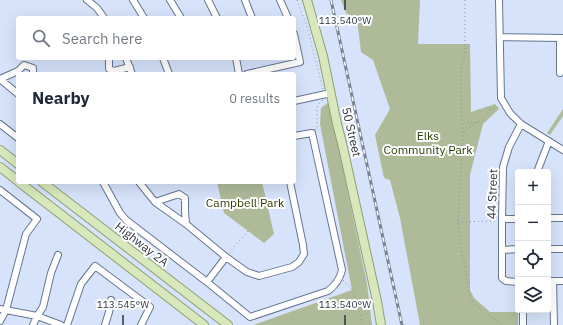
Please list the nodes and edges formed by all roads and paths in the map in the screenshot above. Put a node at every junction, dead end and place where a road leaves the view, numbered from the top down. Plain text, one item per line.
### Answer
1 (87, 0) edge
2 (133, 0) edge
3 (170, 0) edge
4 (208, 0) edge
5 (245, 0) edge
6 (280, 0) edge
7 (297, 0) edge
8 (465, 0) edge
9 (499, 0) edge
10 (307, 1) edge
11 (103, 16) edge
12 (143, 16) edge
13 (181, 16) edge
14 (216, 16) edge
15 (251, 16) edge
16 (287, 16) edge
17 (500, 36) junction
18 (561, 38) edge
19 (296, 43) edge
20 (109, 60) edge
21 (127, 60) edge
22 (164, 60) edge
23 (236, 60) edge
24 (130, 67) junction
25 (33, 72) edge
26 (131, 72) edge
27 (168, 72) edge
28 (239, 72) edge
29 (256, 72) edge
30 (560, 73) dead end
31 (0, 79) edge
32 (16, 92) edge
33 (328, 94) junction
34 (296, 101) edge
35 (505, 104) junction
36 (463, 122) junction
37 (478, 122) junction
38 (0, 124) edge
39 (521, 124) junction
40 (312, 132) junction
41 (463, 133) junction
42 (16, 136) edge
43 (296, 136) edge
44 (549, 141) junction
45 (0, 150) edge
46 (563, 150) edge
47 (16, 162) edge
48 (0, 167) edge
49 (538, 169) edge
50 (16, 180) edge
51 (22, 184) edge
52 (45, 184) edge
53 (104, 184) edge
54 (141, 184) edge
55 (290, 184) edge
56 (0, 190) edge
57 (155, 202) junction
58 (551, 218) edge
59 (563, 218) edge
60 (515, 219) edge
61 (502, 221) junction
62 (458, 222) junction
63 (186, 224) junction
64 (248, 231) dead end
65 (551, 249) edge
66 (563, 249) edge
67 (502, 250) junction
68 (515, 250) edge
69 (58, 255) dead end
70 (226, 257) junction
71 (369, 266) junction
72 (341, 276) junction
73 (551, 281) edge
74 (563, 281) edge
75 (207, 282) junction
76 (515, 282) edge
77 (551, 292) edge
78 (111, 300) dead end
79 (3, 309) edge
80 (523, 313) edge
81 (37, 316) junction
82 (0, 321) edge
83 (33, 325) edge
84 (62, 325) edge
85 (67, 325) edge
86 (105, 325) edge
87 (141, 325) edge
88 (204, 325) edge
89 (228, 325) edge
90 (362, 325) edge
91 (376, 325) edge
92 (381, 325) edge
93 (502, 325) edge
94 (523, 325) edge
95 (554, 325) edge

1 - 11 street
2 - 12 street
3 - 13 street
4 - 14 street
5 - 15 street
6 - 16 street
7 - 33 path
8 - 36 path
9 - 17 street
10 - 33 main road, 50 Street
17 - 18 street
17 - 35 street
18 - 30 street
19 - 29 street
20 - 24 street
21 - 24 street
22 - 27 street
23 - 28 street
24 - 26 street
25 - 31 street
31 - 32 street
33 - 34 street
33 - 40 path
33 - 71 main road, 50 Street
35 - 37 path
35 - 39 street
36 - 37 path
36 - 41 path
37 - 41 path
38 - 42 street
39 - 44 street
39 - 61 street, 44 Street
40 - 43 street
40 - 72 street
41 - 62 path
44 - 46 street
44 - 49 street
45 - 47 main road
48 - 50 main road
51 - 88 main road
52 - 89 main road, Highway 2A
53 - 75 street
54 - 57 street
55 - 70 street
56 - 79 street
57 - 63 street
57 - 63 street
58 - 59 street
60 - 61 street
61 - 62 path
61 - 67 street, 44 Street
62 - 93 path
63 - 70 street
64 - 70 path
65 - 66 street
67 - 68 street
67 - 76 street, 44 Street
69 - 81 street
70 - 75 street
71 - 91 main road, 50 Street
71 - 92 main road, 50 Street
72 - 75 street
72 - 90 path
73 - 74 street
77 - 95 street
78 - 86 street
79 - 81 street
79 - 82 street
80 - 94 street
81 - 83 street
81 - 84 street
85 - 87 street

